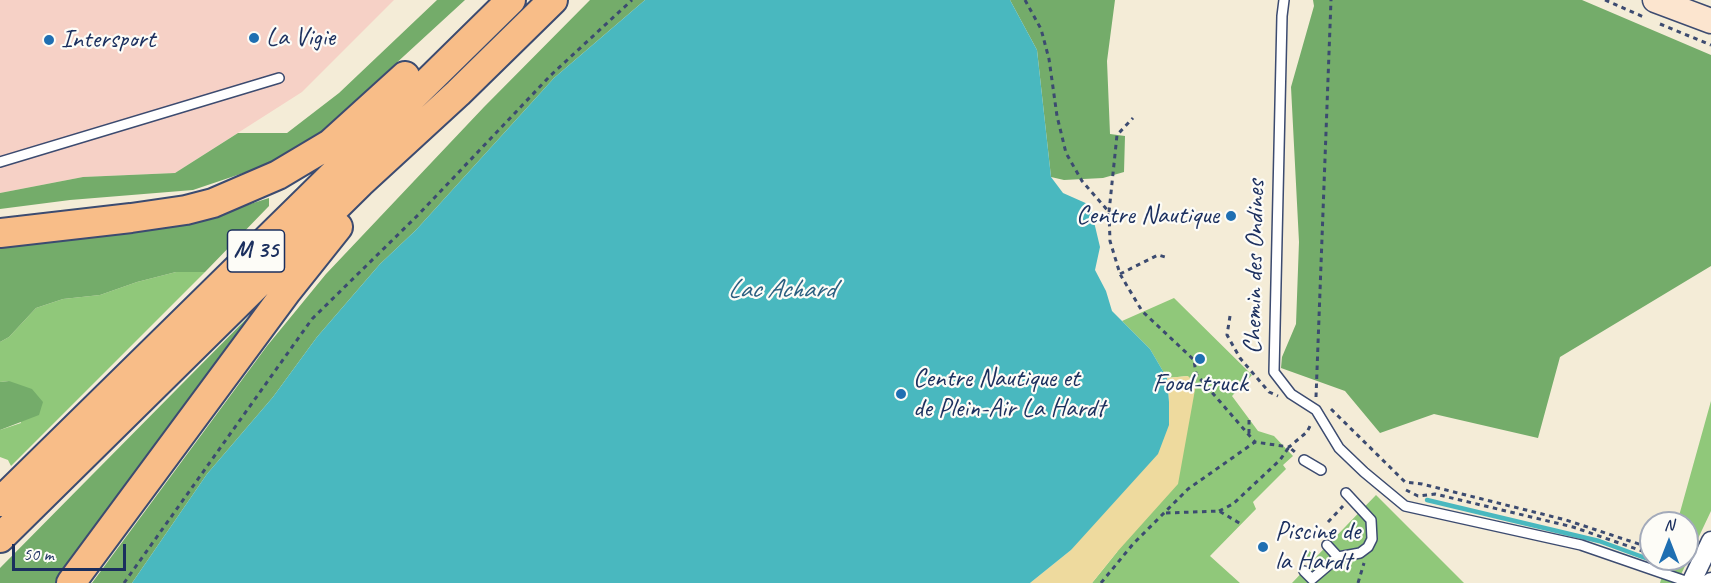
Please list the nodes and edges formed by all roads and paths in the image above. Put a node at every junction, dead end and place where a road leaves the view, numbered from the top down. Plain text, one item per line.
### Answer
1 (485, 0) edge
2 (511, 0) edge
3 (553, 0) edge
4 (632, 0) edge
5 (1025, 0) edge
6 (1284, 0) edge
7 (1331, 0) edge
8 (1655, 0) edge
9 (1709, 19) edge
10 (279, 78) dead end
11 (1133, 118) dead end
12 (0, 162) edge
13 (360, 183) junction
14 (235, 194) junction
15 (1109, 212) junction
16 (0, 216) edge
17 (0, 233) edge
18 (1169, 258) dead end
19 (1120, 274) junction
20 (1317, 395) junction
21 (1316, 410) junction
22 (1250, 420) dead end
23 (1307, 432) dead end
24 (1250, 436) junction
25 (1255, 441) junction
26 (1289, 447) junction
27 (1304, 460) dead end
28 (1321, 470) dead end
29 (1401, 487) dead end
30 (1346, 493) dead end
31 (0, 502) edge
32 (1219, 511) junction
33 (1164, 513) junction
34 (1335, 515) dead end
35 (1328, 522) dead end
36 (1241, 524) dead end
37 (0, 538) edge
38 (1711, 541) edge
39 (1639, 544) edge
40 (1327, 545) dead end
41 (1639, 550) edge
42 (1338, 557) junction
43 (1304, 571) dead end
44 (71, 583) edge
45 (124, 583) edge
46 (1101, 583) edge
47 (1691, 583) edge

1 - 14 highway
2 - 31 highway, M 35
3 - 13 highway, M 35
4 - 45 path
5 - 15 path
6 - 21 lane, Chemin des Ondines
7 - 20 path
8 - 9 main road
10 - 12 lane
11 - 15 path
13 - 37 highway, M 35
13 - 44 highway
14 - 16 highway
14 - 17 highway
15 - 19 path
18 - 19 path
19 - 24 path
20 - 21 path
20 - 39 path
21 - 47 lane, Chemin des Ondines
22 - 24 path
23 - 26 path
24 - 25 path
25 - 26 path
25 - 33 path
26 - 32 path
27 - 28 lane
29 - 41 path
30 - 42 lane
32 - 33 path
32 - 36 path
33 - 46 path
34 - 35 path
38 - 47 street
40 - 42 lane
42 - 43 lane

